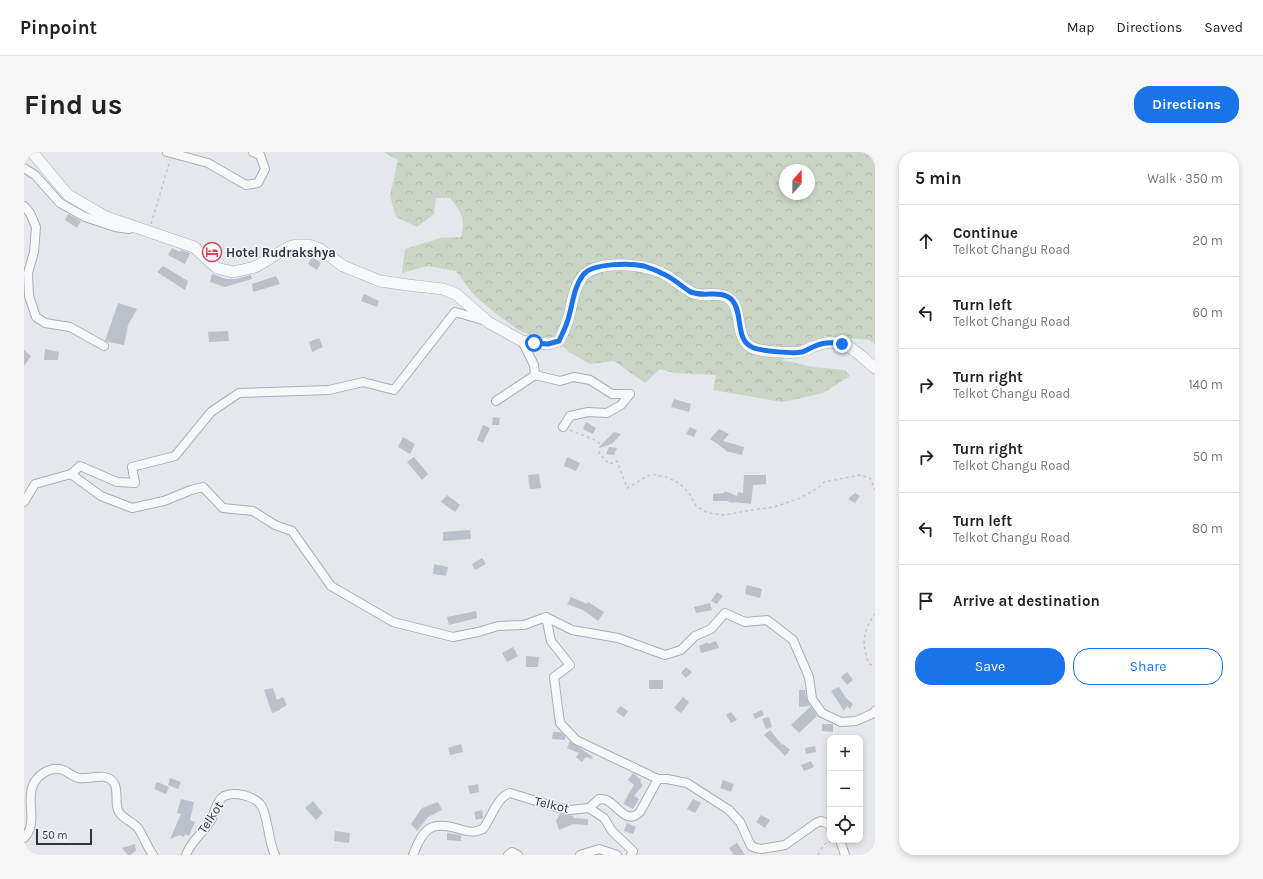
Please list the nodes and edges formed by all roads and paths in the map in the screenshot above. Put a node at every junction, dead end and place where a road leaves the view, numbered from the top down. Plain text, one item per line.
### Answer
1 (32, 152) edge
2 (253, 152) edge
3 (169, 153) edge
4 (24, 168) edge
5 (24, 206) edge
6 (149, 231) junction
7 (488, 322) junction
8 (522, 342) junction
9 (104, 346) dead end
10 (875, 368) edge
11 (534, 375) junction
12 (496, 401) dead end
13 (563, 427) joint
14 (71, 474) junction
15 (875, 490) edge
16 (24, 502) edge
17 (875, 614) edge
18 (546, 617) junction
19 (875, 666) edge
20 (875, 711) edge
21 (658, 779) junction
22 (590, 808) junction
23 (827, 824) edge
24 (24, 838) edge
25 (827, 842) edge
26 (842, 843) edge
27 (153, 855) edge
28 (186, 855) edge
29 (275, 855) edge
30 (413, 855) edge
31 (508, 855) edge
32 (518, 855) edge
33 (580, 855) edge
34 (617, 855) edge
35 (631, 855) edge
36 (818, 855) edge
37 (845, 855) edge

1 - 6 street
2 - 3 street
3 - 6 path
4 - 6 street
5 - 9 street
6 - 7 street
7 - 8 street
7 - 14 street
8 - 10 street
8 - 11 street
11 - 12 street
11 - 13 street
13 - 15 path
14 - 16 street
14 - 18 street
17 - 19 path
18 - 20 street
18 - 21 street
21 - 22 street, Telkot
21 - 23 street
22 - 30 street, Telkot
22 - 35 street
24 - 27 street
25 - 36 path
26 - 37 street
28 - 29 street, Telkot
31 - 32 street
33 - 34 street

